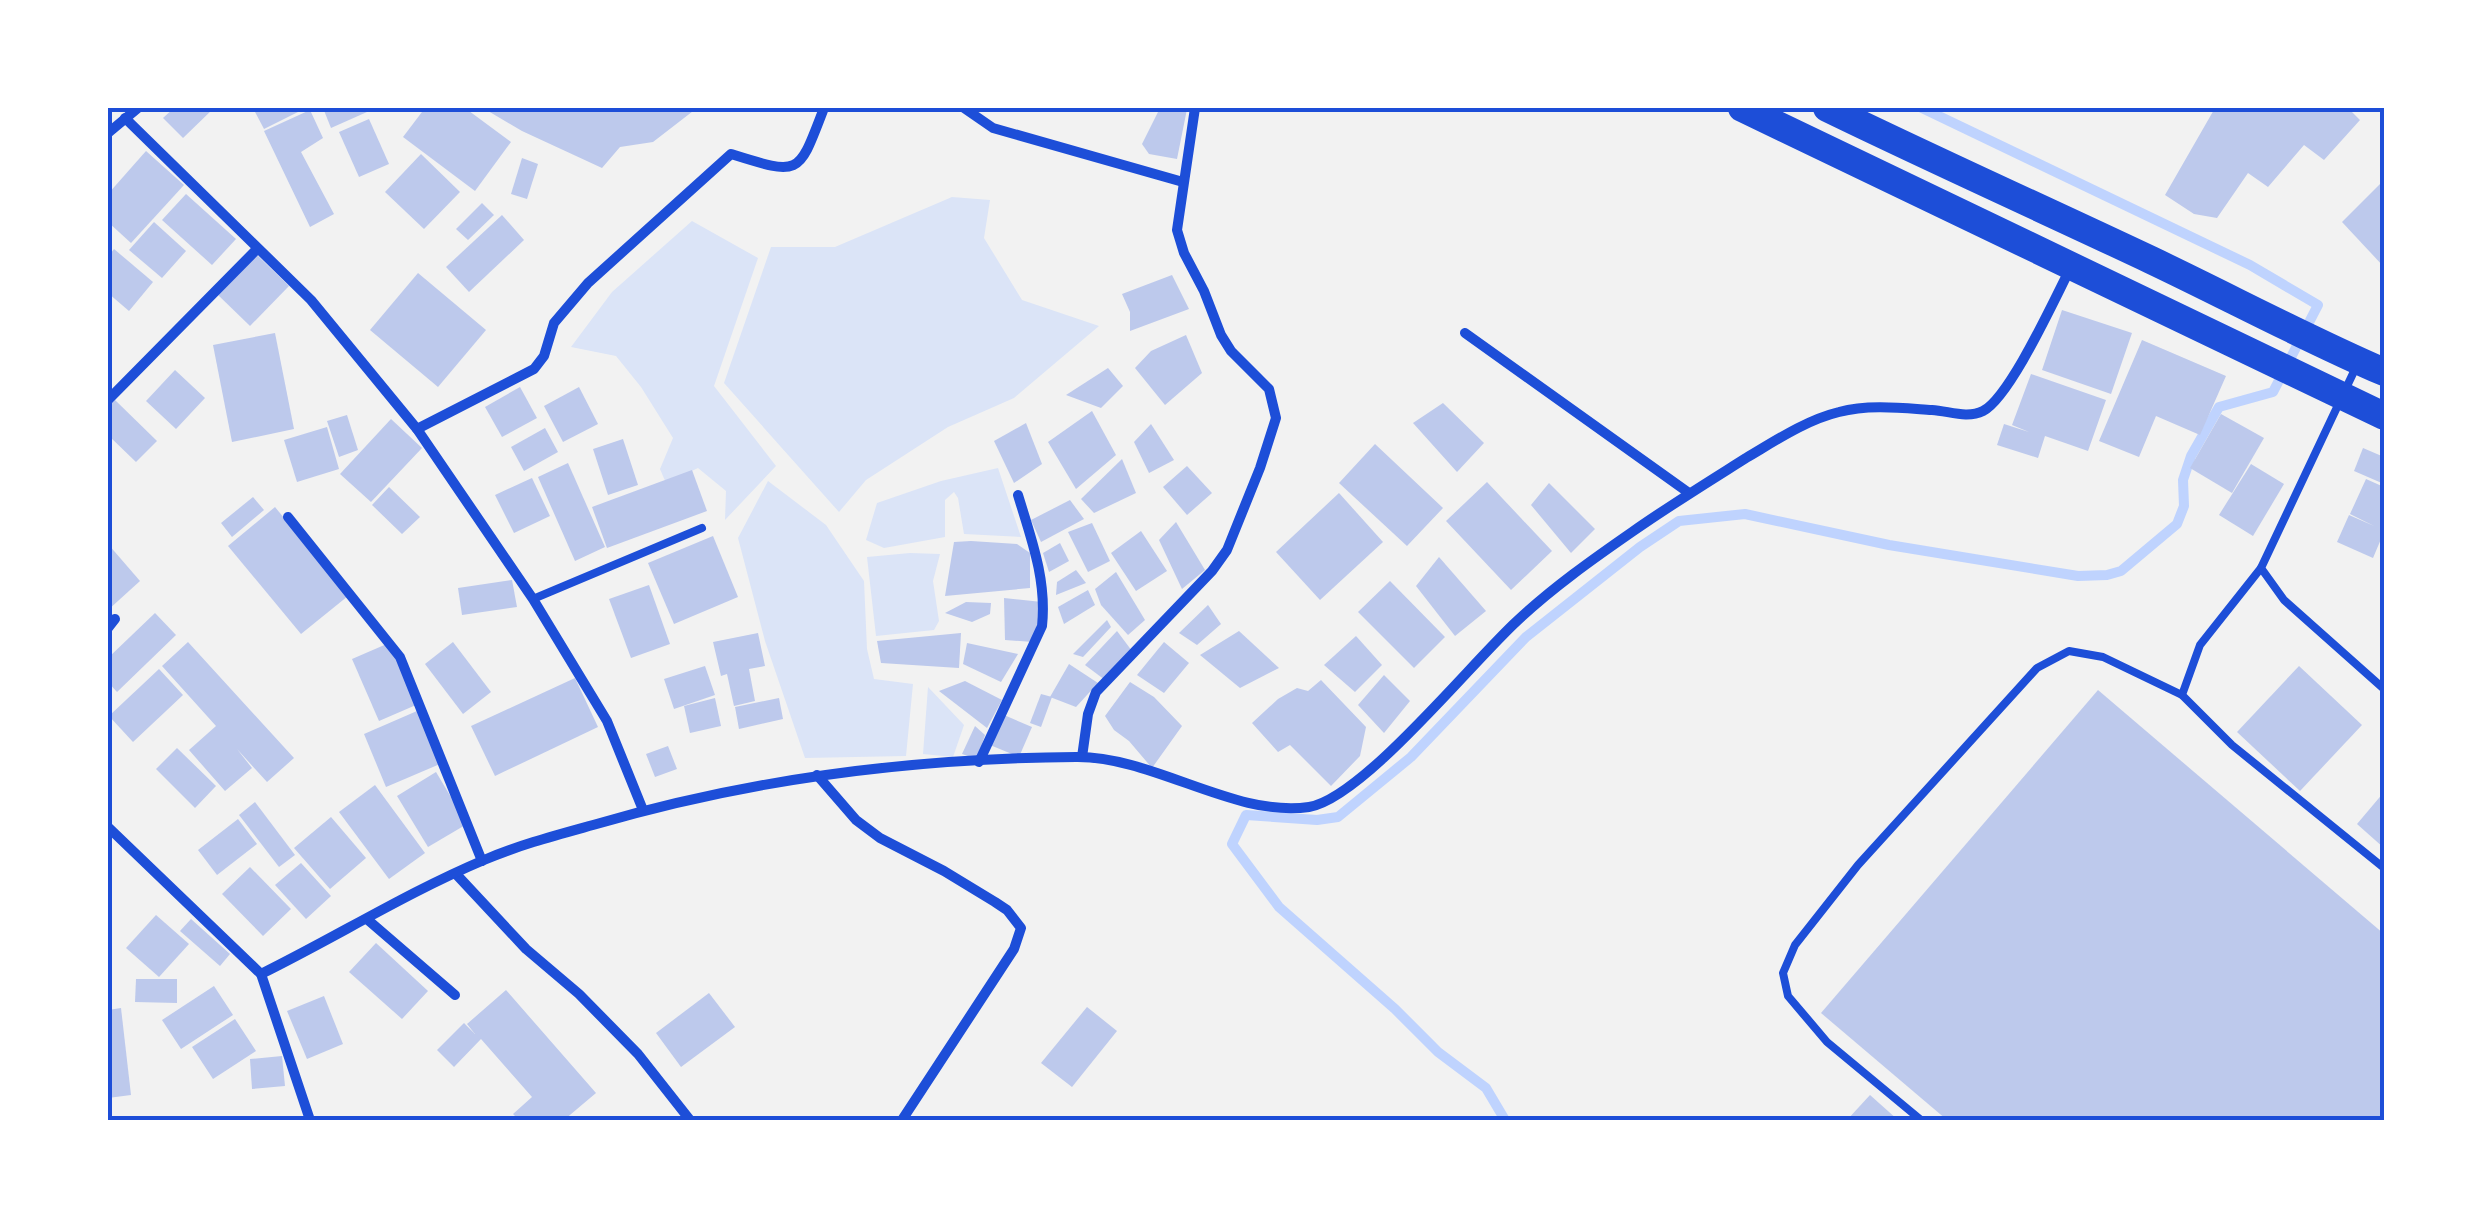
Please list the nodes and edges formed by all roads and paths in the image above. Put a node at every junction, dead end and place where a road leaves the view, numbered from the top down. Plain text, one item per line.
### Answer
1 (138, 108) edge
2 (824, 108) edge
3 (964, 108) edge
4 (1195, 108) edge
5 (1742, 108) edge
6 (1827, 108) edge
7 (126, 118) junction
8 (108, 133) edge
9 (1184, 182) junction
10 (257, 249) junction
11 (2152, 260) junction
12 (2071, 268) junction
13 (2134, 298) junction
14 (1464, 333) dead end
15 (2372, 366) edge
16 (2342, 396) junction
17 (108, 400) edge
18 (2384, 416) edge
19 (417, 429) junction
20 (1689, 493) junction
21 (1018, 495) dead end
22 (288, 517) dead end
23 (702, 528) dead end
24 (2260, 568) junction
25 (533, 599) junction
26 (2384, 689) edge
27 (2182, 696) junction
28 (1082, 757) junction
29 (979, 762) junction
30 (817, 776) junction
31 (643, 810) junction
32 (108, 827) edge
33 (482, 861) junction
34 (2384, 868) edge
35 (456, 874) junction
36 (368, 920) junction
37 (261, 974) junction
38 (455, 995) dead end
39 (310, 1120) edge
40 (690, 1120) edge
41 (902, 1120) edge
42 (1921, 1120) edge

1 - 7 street
2 - 19 street
3 - 9 street
4 - 9 street
5 - 12 highway
6 - 11 highway
7 - 8 street
7 - 10 street
9 - 28 street
10 - 17 street
10 - 19 street
11 - 13 highway
11 - 15 highway
12 - 13 highway
12 - 20 street
13 - 16 highway
14 - 20 street
15 - 16 lane
16 - 18 highway
16 - 24 lane
19 - 25 street
20 - 28 street
21 - 29 street
22 - 33 street
23 - 25 lane
24 - 26 lane
24 - 27 lane
25 - 31 street
27 - 34 lane
27 - 42 lane
28 - 29 street
29 - 30 street
30 - 31 street
30 - 41 street
31 - 33 street
32 - 37 street
33 - 35 street
35 - 36 street
35 - 40 street
36 - 37 street
36 - 38 street
37 - 39 street

